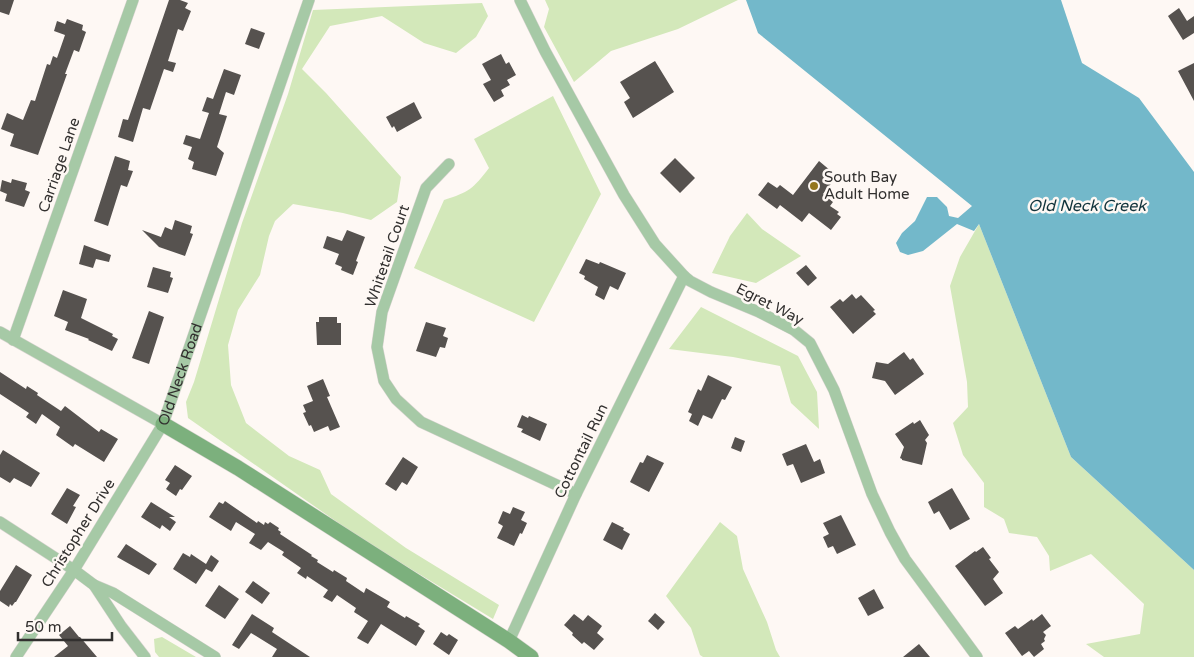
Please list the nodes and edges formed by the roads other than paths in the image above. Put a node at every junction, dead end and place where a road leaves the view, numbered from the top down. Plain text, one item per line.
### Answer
1 (132, 0) edge
2 (309, 0) edge
3 (520, 0) edge
4 (449, 164) dead end
5 (684, 276) junction
6 (0, 332) edge
7 (13, 340) junction
8 (164, 424) junction
9 (576, 494) junction
10 (0, 522) edge
11 (74, 570) junction
12 (94, 585) junction
13 (509, 641) junction
14 (16, 657) edge
15 (145, 657) edge
16 (215, 657) edge
17 (531, 657) edge
18 (977, 657) edge

1 - 7 street, Carriage Lane
2 - 8 street, Old Neck Road
3 - 5 street, Egret Way
4 - 9 street, Whitetail Court
5 - 9 street, Cottontail Run
5 - 18 street, Egret Way
6 - 7 street
7 - 8 street
8 - 11 street, Christopher Drive
8 - 13 street, Old Neck Road
9 - 13 street, Cottontail Run
10 - 11 street
11 - 12 street
11 - 14 street, Christopher Drive
12 - 15 street
12 - 16 street
13 - 17 street, Old Neck Road

